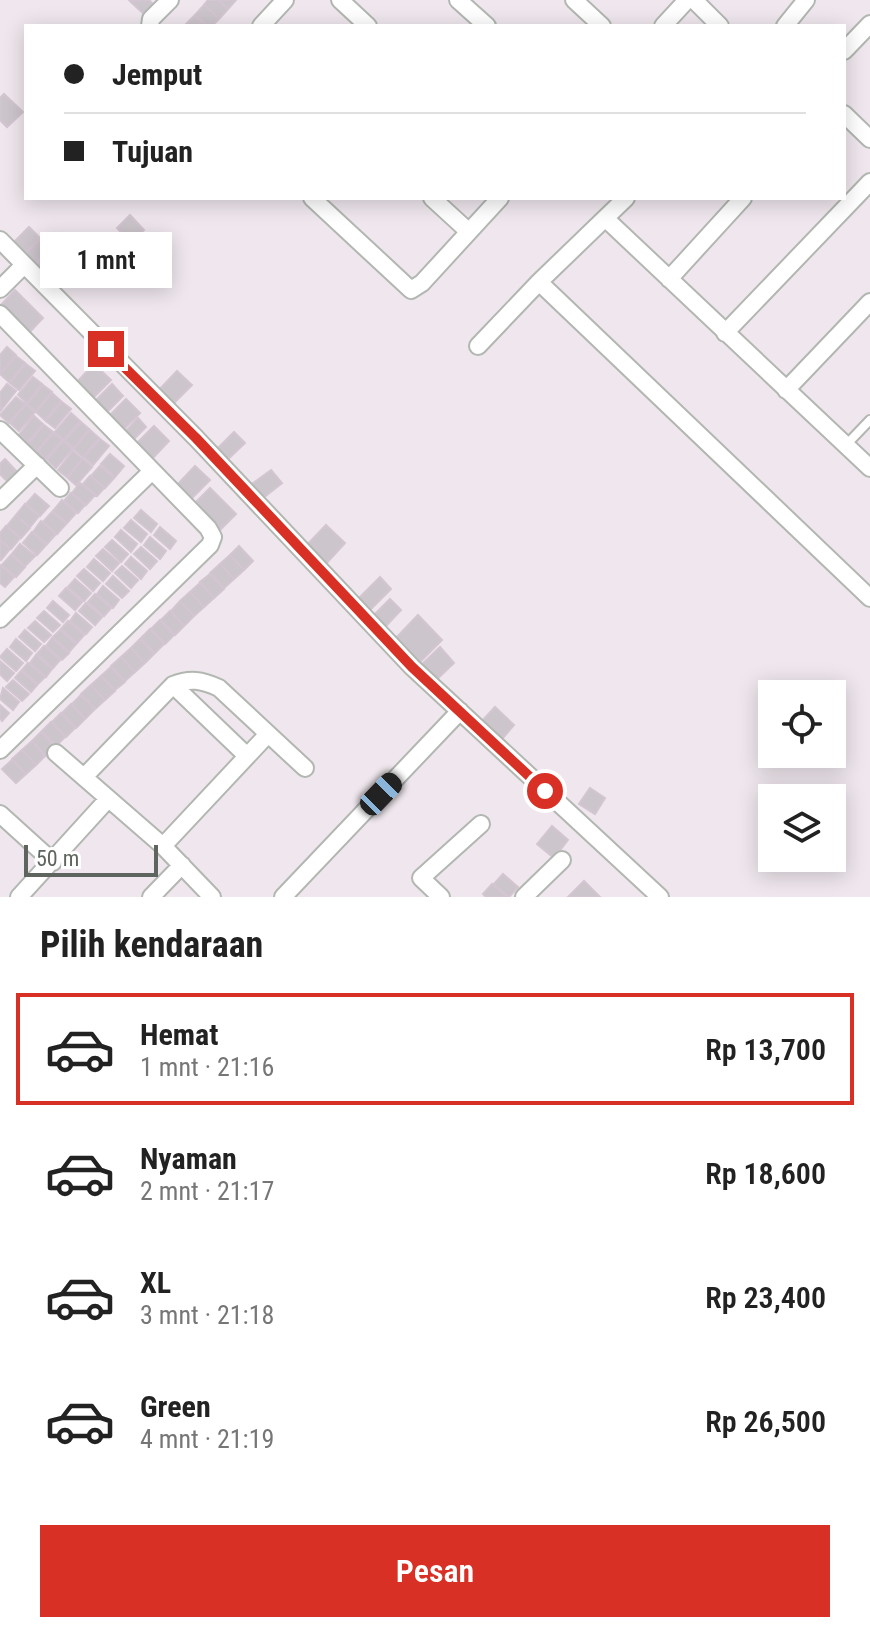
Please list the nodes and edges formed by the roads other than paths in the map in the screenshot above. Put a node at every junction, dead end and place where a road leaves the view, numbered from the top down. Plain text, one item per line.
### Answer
1 (170, 0) edge
2 (285, 0) edge
3 (340, 0) edge
4 (458, 0) edge
5 (574, 0) edge
6 (687, 0) edge
7 (694, 0) edge
8 (806, 0) edge
9 (150, 24) edge
10 (263, 24) edge
11 (366, 24) edge
12 (485, 24) edge
13 (600, 24) edge
14 (665, 24) edge
15 (718, 24) edge
16 (790, 24) edge
17 (870, 24) edge
18 (846, 49) edge
19 (846, 116) edge
20 (870, 139) edge
21 (870, 182) edge
22 (314, 200) edge
23 (434, 200) edge
24 (498, 200) edge
25 (624, 200) edge
26 (741, 200) edge
27 (606, 219) junction
28 (468, 231) junction
29 (0, 240) edge
30 (24, 265) junction
31 (669, 279) junction
32 (539, 282) junction
33 (0, 289) edge
34 (870, 302) edge
35 (0, 314) edge
36 (725, 333) junction
37 (478, 346) dead end
38 (786, 390) junction
39 (870, 420) edge
40 (0, 430) edge
41 (846, 446) junction
42 (37, 465) junction
43 (870, 468) edge
44 (151, 472) junction
45 (60, 488) dead end
46 (0, 501) edge
47 (870, 598) edge
48 (0, 619) edge
49 (173, 685) junction
50 (460, 711) junction
51 (268, 734) junction
52 (0, 750) edge
53 (56, 753) dead end
54 (246, 755) junction
55 (305, 768) dead end
56 (84, 777) junction
57 (108, 799) junction
58 (0, 814) edge
59 (481, 824) dead end
60 (163, 846) junction
61 (562, 860) dead end
62 (53, 862) junction
63 (182, 865) junction
64 (652, 895) edge
65 (19, 897) edge
66 (151, 897) edge
67 (212, 897) edge
68 (283, 897) edge
69 (441, 897) edge
70 (524, 897) edge

1 - 9 street
2 - 10 street
3 - 11 street
4 - 12 street
5 - 13 street
6 - 14 street
7 - 15 street
8 - 16 street
17 - 18 street
19 - 20 street
21 - 36 street
22 - 28 street
23 - 28 street
24 - 28 street
25 - 27 street
26 - 31 street
27 - 31 street
27 - 32 street
29 - 30 street
30 - 33 street
30 - 50 street
31 - 36 street
32 - 37 street
32 - 47 street
34 - 38 street
35 - 44 street
36 - 38 street
38 - 41 street
39 - 41 lane
40 - 42 street
41 - 43 street
42 - 45 street
42 - 46 street
44 - 48 street
44 - 52 street
49 - 51 street
49 - 54 street
49 - 56 street
50 - 64 street
50 - 68 street
51 - 54 street
51 - 55 street
53 - 56 street
54 - 60 street
56 - 57 street
57 - 60 street
57 - 62 street
58 - 62 street
59 - 69 street
60 - 63 street
61 - 70 street
62 - 65 street
63 - 66 street
63 - 67 street

